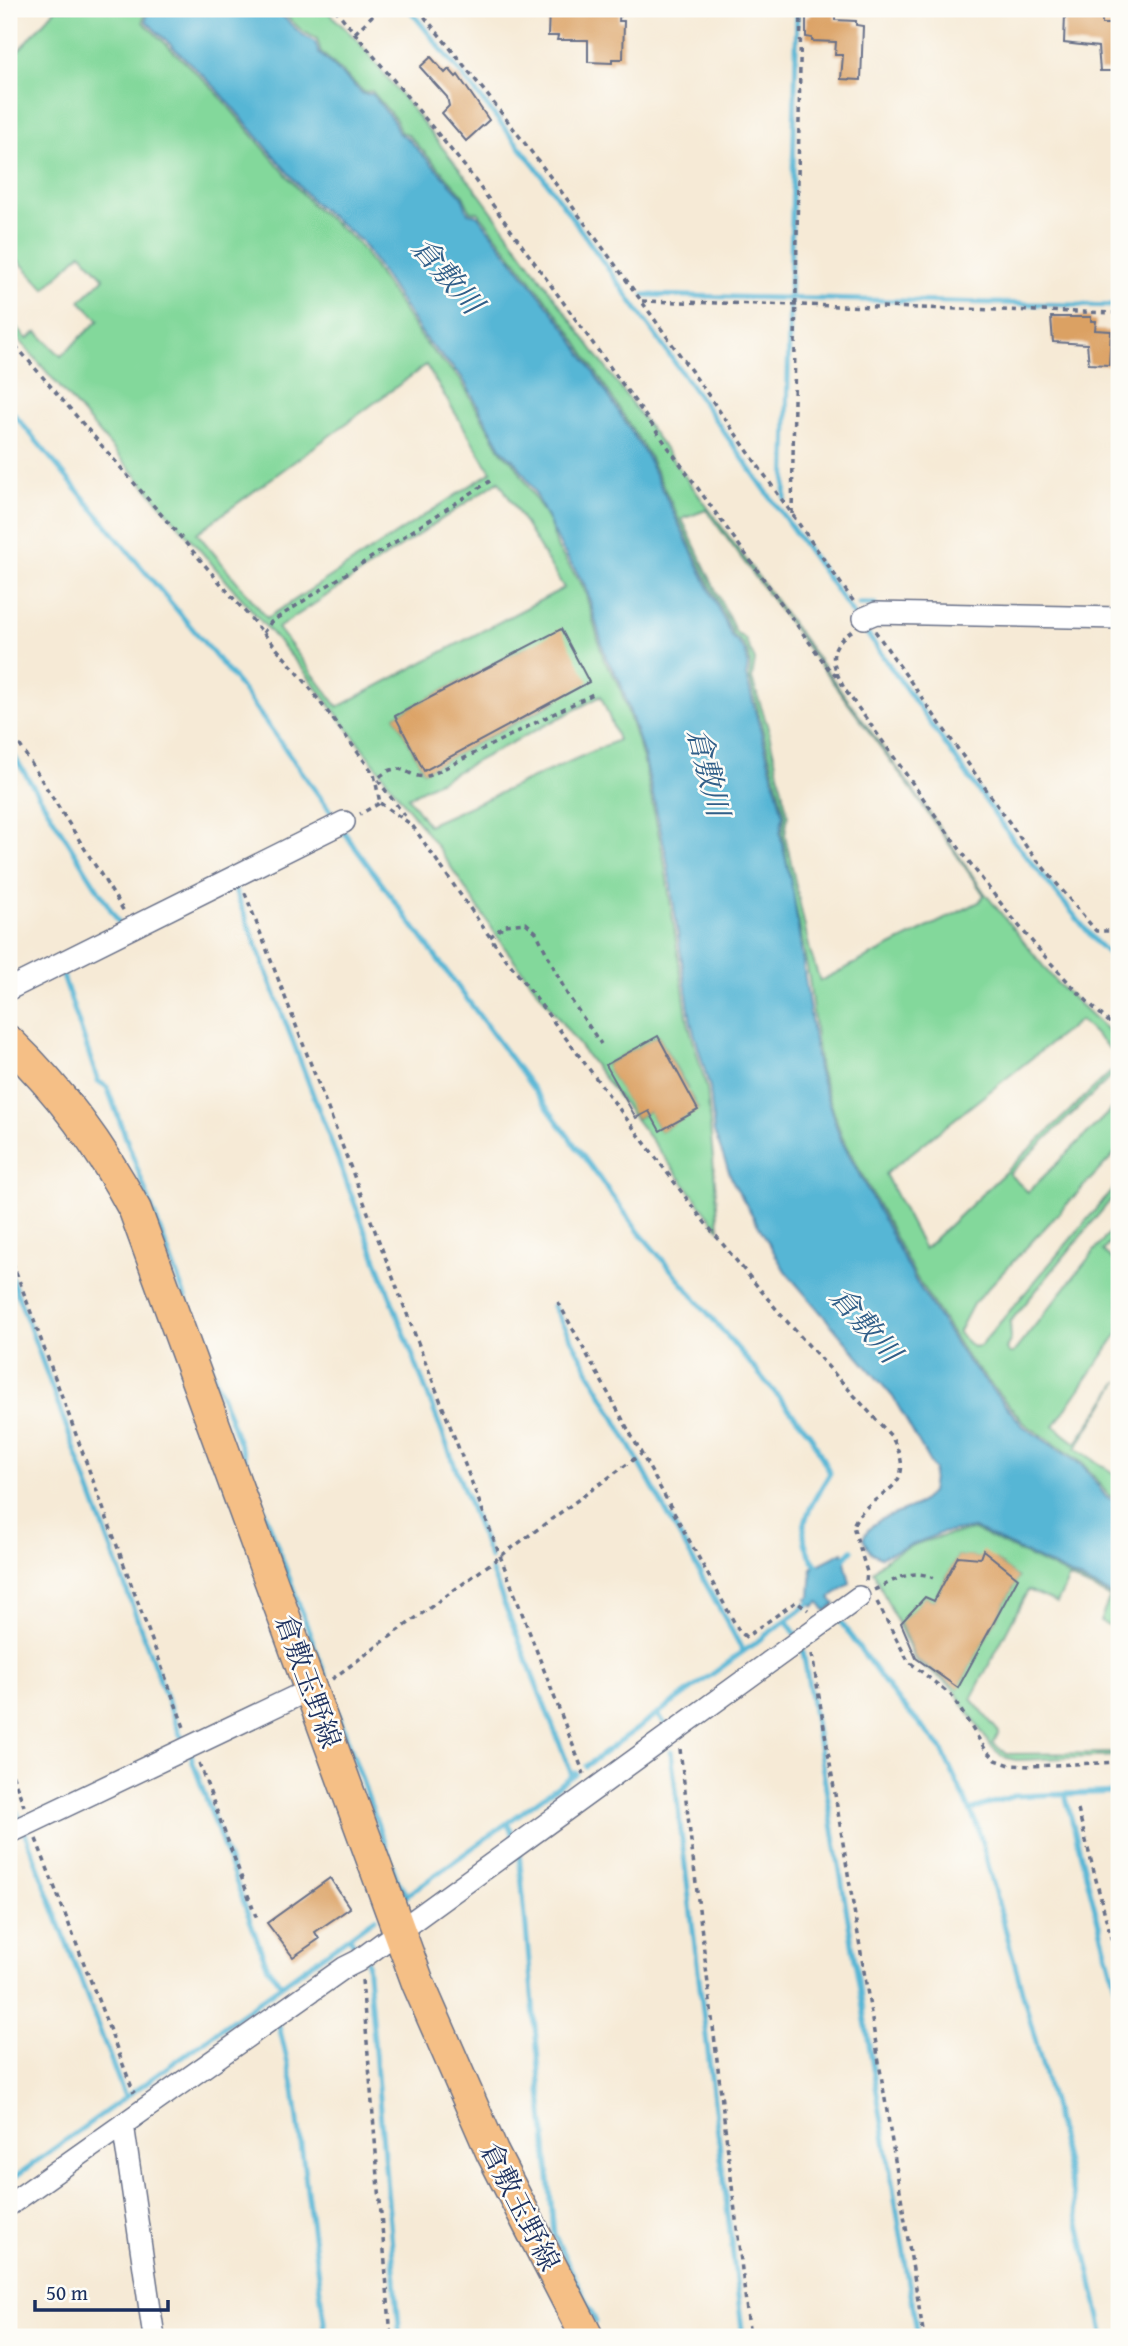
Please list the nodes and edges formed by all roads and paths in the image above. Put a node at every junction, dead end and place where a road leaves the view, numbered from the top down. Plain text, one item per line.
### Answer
1 (335, 9) edge
2 (379, 9) edge
3 (418, 9) edge
4 (801, 9) edge
5 (355, 33) junction
6 (641, 301) junction
7 (794, 301) junction
8 (1119, 313) edge
9 (9, 338) edge
10 (490, 481) dead end
11 (792, 515) junction
12 (1119, 618) edge
13 (861, 623) junction
14 (262, 633) junction
15 (840, 680) junction
16 (595, 693) dead end
17 (9, 728) edge
18 (377, 779) junction
19 (380, 803) junction
20 (406, 818) junction
21 (339, 825) joint
22 (238, 874) junction
23 (128, 918) dead end
24 (1119, 931) edge
25 (490, 937) junction
26 (9, 989) edge
27 (1119, 1031) edge
28 (9, 1042) edge
29 (601, 1044) dead end
30 (9, 1253) edge
31 (558, 1302) dead end
32 (640, 1455) junction
33 (500, 1559) junction
34 (933, 1578) dead end
35 (859, 1597) junction
36 (822, 1618) junction
37 (312, 1689) junction
38 (677, 1730) junction
39 (193, 1745) junction
40 (1119, 1762) edge
41 (9, 1765) edge
42 (598, 1786) junction
43 (1078, 1810) dead end
44 (20, 1828) edge
45 (258, 1923) dead end
46 (398, 1929) junction
47 (361, 1957) junction
48 (1119, 1969) edge
49 (131, 2085) dead end
50 (123, 2123) junction
51 (9, 2205) edge
52 (154, 2337) edge
53 (391, 2337) edge
54 (587, 2337) edge
55 (750, 2337) edge
56 (924, 2337) edge

1 - 5 path
2 - 5 path
3 - 6 path
4 - 7 path
5 - 15 path
6 - 7 path
6 - 11 path
7 - 8 path
7 - 11 path
9 - 14 path
10 - 14 path
11 - 13 path
12 - 13 street
13 - 15 path
13 - 24 path
14 - 18 path
15 - 27 path
16 - 18 path
17 - 23 path
18 - 19 path
18 - 20 path
19 - 20 path
19 - 21 path
20 - 25 path
21 - 22 street
22 - 26 street
22 - 33 path
25 - 29 path
25 - 35 path
28 - 37 main road, 倉敷玉野線
30 - 39 path
31 - 32 path
32 - 33 path
32 - 36 path
33 - 37 path
33 - 42 path
34 - 35 path
35 - 36 street
35 - 40 path
36 - 38 street
36 - 56 path
37 - 39 street
37 - 46 main road, 倉敷玉野線
38 - 42 street
38 - 55 path
39 - 44 street
39 - 45 path
41 - 44 path
42 - 46 street
43 - 48 path
44 - 49 path
46 - 47 street
46 - 54 main road, 倉敷玉野線
47 - 50 street
47 - 53 path
50 - 51 street
50 - 52 street

